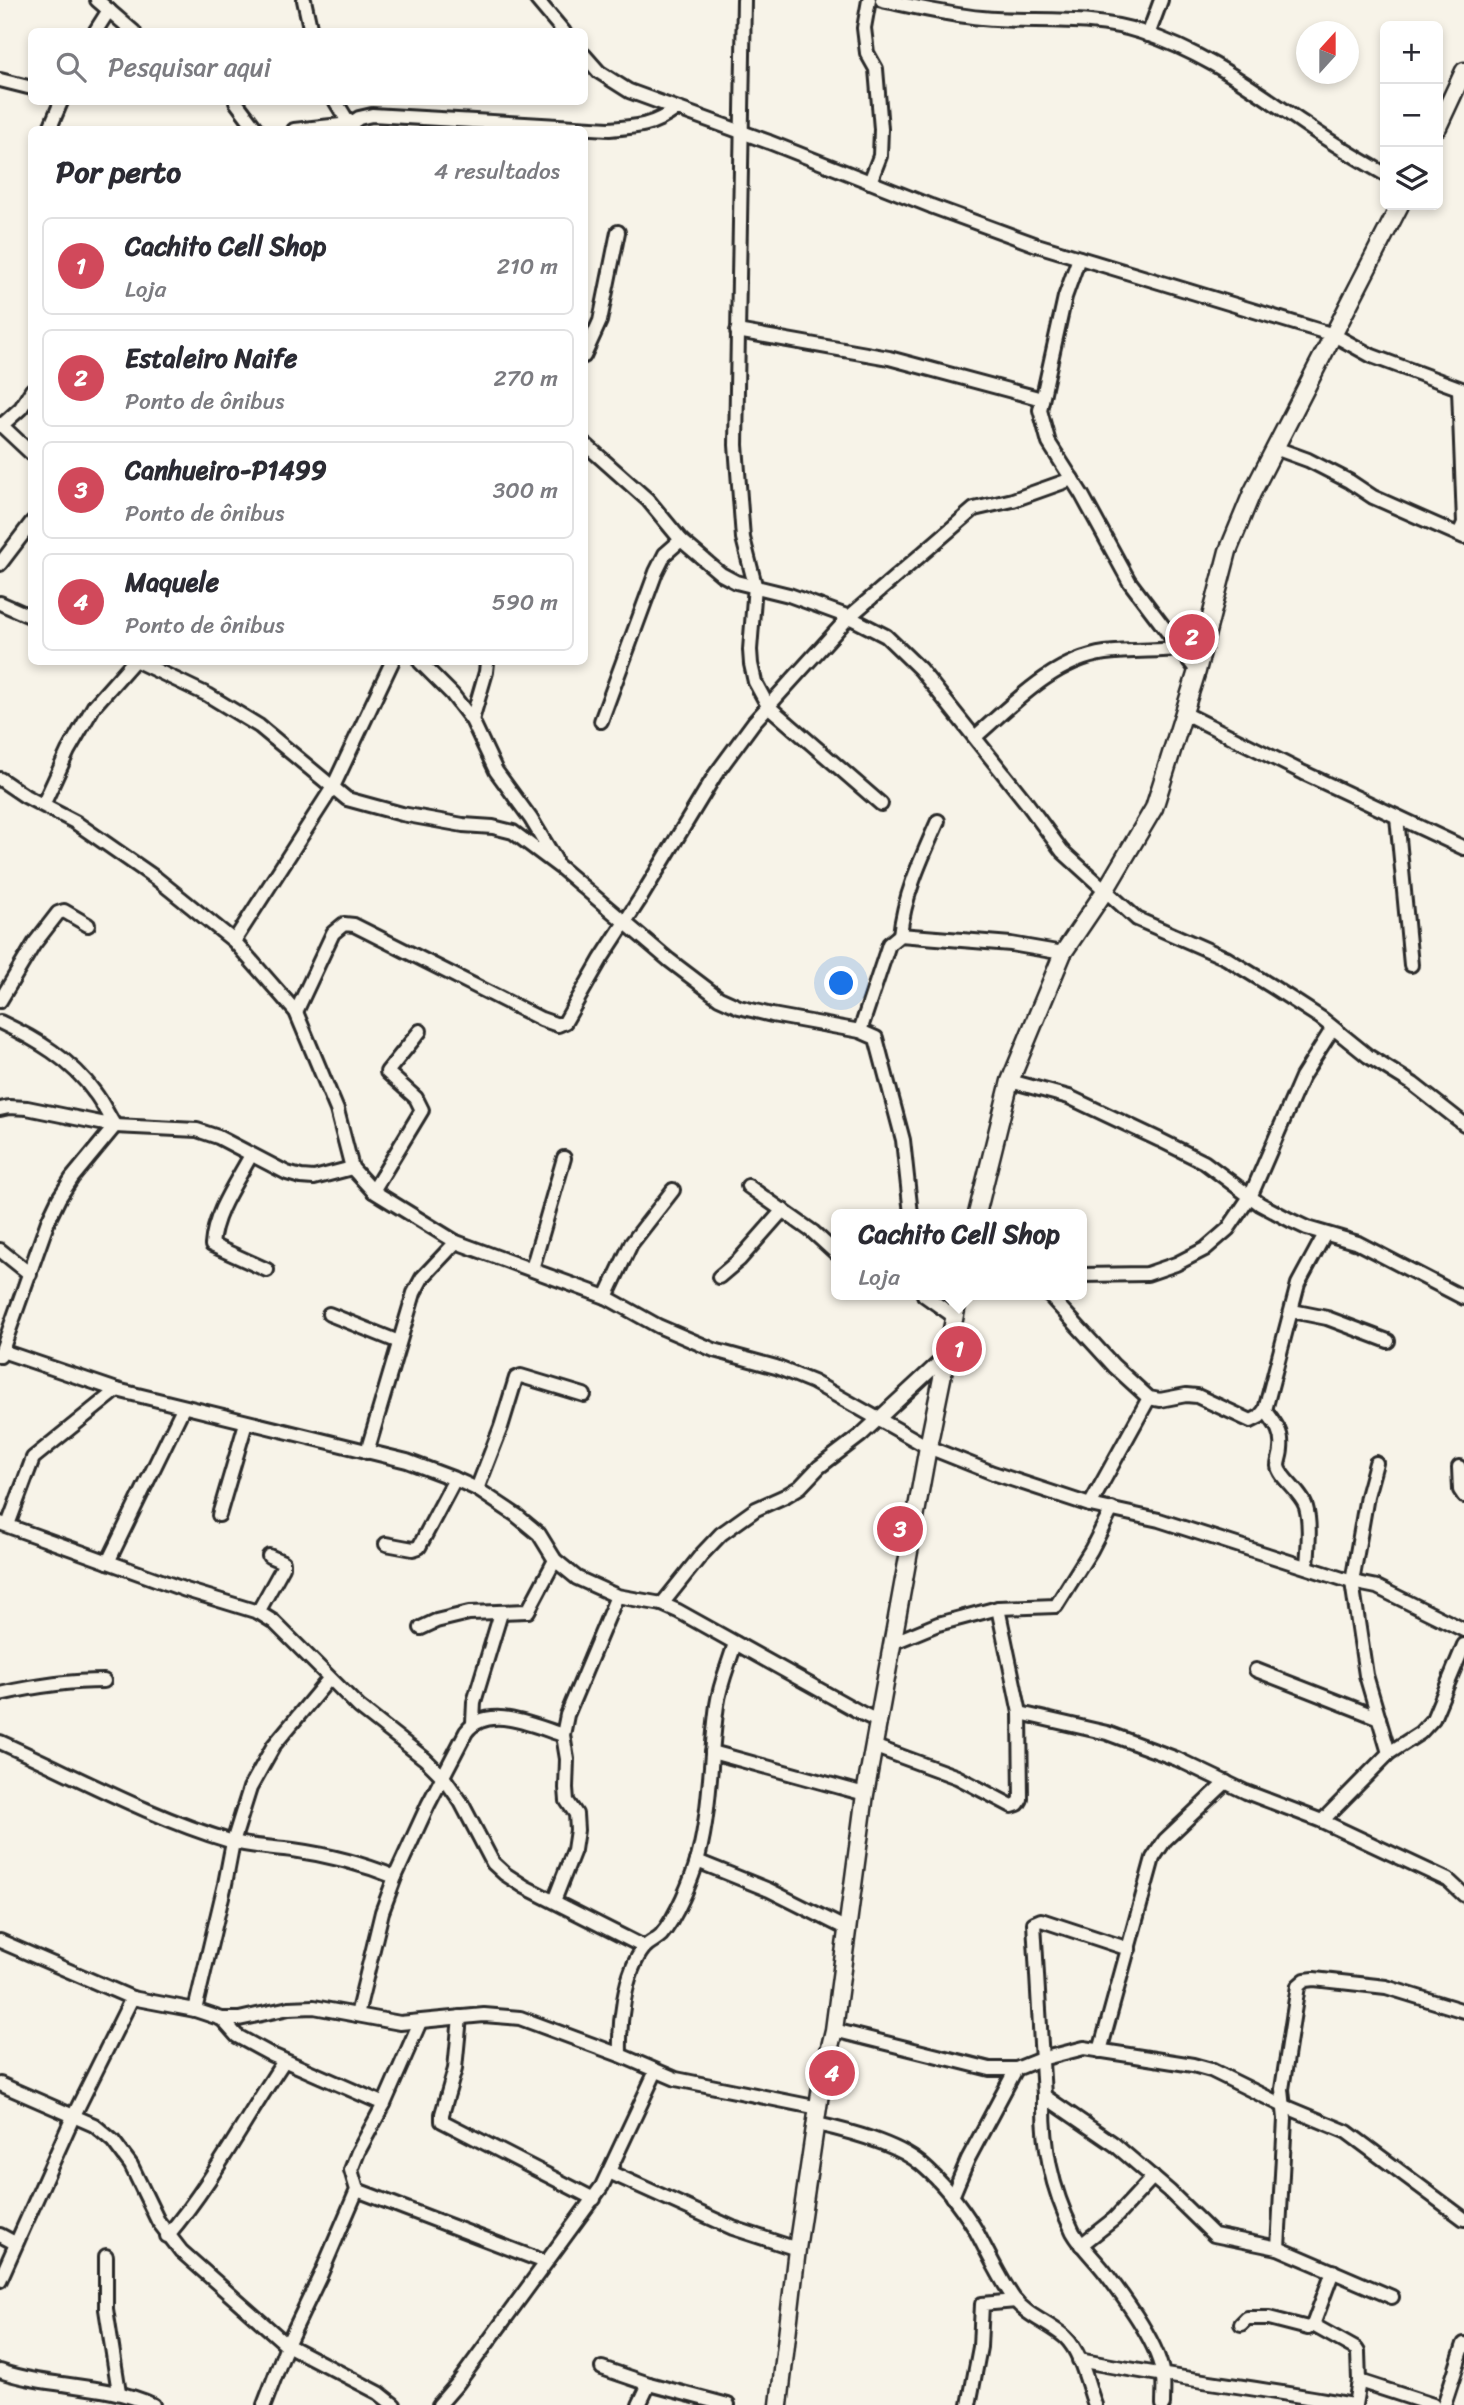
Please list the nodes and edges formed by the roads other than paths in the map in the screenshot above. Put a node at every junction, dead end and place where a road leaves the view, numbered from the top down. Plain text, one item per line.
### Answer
1 (97, 0) edge
2 (304, 0) edge
3 (537, 0) edge
4 (744, 0) edge
5 (869, 0) edge
6 (882, 0) edge
7 (1161, 0) edge
8 (109, 10) junction
9 (98, 28) edge
10 (129, 28) edge
11 (310, 28) edge
12 (561, 28) edge
13 (1148, 35) junction
14 (588, 59) edge
15 (1464, 71) edge
16 (0, 80) edge
17 (28, 87) edge
18 (60, 105) edge
19 (238, 105) edge
20 (337, 105) edge
21 (676, 109) junction
22 (1443, 116) edge
23 (51, 126) edge
24 (254, 126) edge
25 (350, 126) edge
26 (352, 126) edge
27 (559, 126) edge
28 (588, 128) edge
29 (741, 131) junction
30 (1380, 171) edge
31 (870, 183) junction
32 (1397, 210) edge
33 (618, 232) dead end
34 (1079, 258) junction
35 (589, 331) edge
36 (737, 331) junction
37 (1334, 335) junction
38 (1461, 389) edge
39 (28, 397) edge
40 (1042, 399) junction
41 (1, 425) edge
42 (588, 447) edge
43 (1275, 448) junction
44 (28, 450) edge
45 (1072, 479) junction
46 (28, 527) edge
47 (1462, 535) edge
48 (681, 540) junction
49 (0, 564) edge
50 (755, 585) junction
51 (0, 603) edge
52 (28, 615) edge
53 (849, 617) junction
54 (1180, 649) junction
55 (130, 665) edge
56 (145, 665) edge
57 (391, 665) edge
58 (423, 665) edge
59 (486, 665) edge
60 (1198, 671) junction
61 (768, 706) junction
62 (1184, 713) junction
63 (472, 720) junction
64 (601, 722) dead end
65 (975, 737) junction
66 (0, 779) edge
67 (332, 787) junction
68 (44, 803) junction
69 (881, 804) dead end
70 (1397, 817) junction
71 (938, 821) dead end
72 (1464, 848) edge
73 (561, 868) junction
74 (1105, 891) junction
75 (624, 921) junction
76 (88, 925) dead end
77 (901, 935) junction
78 (234, 941) junction
79 (1063, 953) junction
80 (1411, 965) dead end
81 (0, 1001) edge
82 (296, 1012) junction
83 (0, 1022) edge
84 (1333, 1028) junction
85 (420, 1031) dead end
86 (860, 1031) junction
87 (1010, 1082) junction
88 (0, 1109) edge
89 (1463, 1119) edge
90 (115, 1126) junction
91 (251, 1155) junction
92 (564, 1158) dead end
93 (352, 1168) junction
94 (748, 1186) dead end
95 (673, 1190) dead end
96 (373, 1191) junction
97 (1251, 1195) junction
98 (910, 1209) edge
99 (978, 1209) edge
100 (783, 1210) junction
101 (1325, 1234) junction
102 (456, 1242) junction
103 (831, 1249) edge
104 (0, 1250) edge
105 (533, 1269) junction
106 (267, 1270) dead end
107 (30, 1274) junction
108 (1087, 1275) edge
109 (719, 1277) dead end
110 (606, 1297) junction
111 (1464, 1298) edge
112 (931, 1300) edge
113 (958, 1300) edge
114 (1054, 1300) edge
115 (1292, 1311) junction
116 (329, 1314) dead end
117 (954, 1317) junction
118 (1388, 1341) dead end
119 (399, 1342) junction
120 (1, 1353) edge
121 (947, 1355) junction
122 (117, 1390) junction
123 (584, 1395) dead end
124 (1149, 1398) junction
125 (183, 1408) junction
126 (1265, 1410) junction
127 (876, 1420) junction
128 (246, 1423) junction
129 (928, 1447) junction
130 (367, 1452) junction
131 (1376, 1463) dead end
132 (1459, 1468) dead end
133 (455, 1479) junction
134 (477, 1489) junction
135 (1464, 1496) edge
136 (1090, 1505) junction
137 (1112, 1509) junction
138 (219, 1515) dead end
139 (4, 1524) edge
140 (386, 1544) dead end
141 (270, 1556) dead end
142 (555, 1560) junction
143 (107, 1562) junction
144 (1307, 1567) junction
145 (1352, 1582) junction
146 (617, 1596) junction
147 (662, 1604) junction
148 (998, 1608) junction
149 (258, 1612) junction
150 (501, 1613) junction
151 (421, 1628) dead end
152 (1464, 1630) edge
153 (735, 1643) junction
154 (892, 1643) junction
155 (1464, 1646) edge
156 (1256, 1670) dead end
157 (329, 1679) junction
158 (104, 1681) dead end
159 (0, 1694) edge
160 (1020, 1713) junction
161 (1379, 1718) junction
162 (878, 1721) junction
163 (473, 1723) junction
164 (563, 1735) junction
165 (0, 1742) edge
166 (873, 1746) junction
167 (712, 1752) junction
168 (1390, 1753) junction
169 (444, 1778) junction
170 (1226, 1782) junction
171 (865, 1794) junction
172 (1322, 1821) junction
173 (233, 1842) junction
174 (697, 1861) junction
175 (395, 1877) junction
176 (1464, 1895) edge
177 (554, 1901) junction
178 (847, 1928) junction
179 (0, 1941) edge
180 (645, 1947) junction
181 (1129, 1949) junction
182 (132, 1998) junction
183 (195, 2010) junction
184 (1464, 2011) edge
185 (357, 2015) junction
186 (460, 2017) junction
187 (222, 2019) junction
188 (420, 2022) junction
189 (834, 2030) junction
190 (1100, 2051) junction
191 (620, 2055) junction
192 (1041, 2059) junction
193 (284, 2060) junction
194 (1016, 2069) junction
195 (656, 2071) junction
196 (0, 2084) edge
197 (1044, 2096) junction
198 (384, 2104) junction
199 (1282, 2105) junction
200 (818, 2116) junction
201 (73, 2117) junction
202 (610, 2172) junction
203 (1153, 2177) junction
204 (356, 2190) junction
205 (952, 2197) junction
206 (594, 2199) junction
207 (1464, 2219) edge
208 (0, 2235) edge
209 (167, 2236) junction
210 (15, 2243) junction
211 (1081, 2245) junction
212 (1278, 2248) junction
213 (797, 2249) junction
214 (106, 2256) dead end
215 (545, 2262) junction
216 (1333, 2271) junction
217 (0, 2280) edge
218 (1392, 2297) dead end
219 (1016, 2301) junction
220 (1241, 2324) dead end
221 (1314, 2325) junction
222 (1464, 2344) edge
223 (287, 2345) junction
224 (1079, 2360) junction
225 (601, 2368) dead end
226 (0, 2371) edge
227 (1163, 2376) junction
228 (1359, 2381) junction
229 (649, 2384) junction
230 (119, 2392) junction
231 (153, 2405) edge
232 (264, 2405) edge
233 (394, 2405) edge
234 (439, 2405) edge
235 (639, 2405) edge
236 (727, 2405) edge
237 (779, 2405) edge
238 (969, 2405) edge
239 (1095, 2405) edge
240 (1163, 2405) edge
241 (1354, 2405) edge
242 (1433, 2405) edge
243 (1444, 2405) edge

1 - 8 street
2 - 11 street
3 - 12 street
4 - 29 street
5 - 31 street
6 - 13 street
7 - 13 street
8 - 9 street
8 - 10 street
13 - 30 street
14 - 21 street
15 - 22 street
16 - 17 street
18 - 23 street
19 - 24 street
20 - 25 street
21 - 28 street
21 - 29 street
26 - 27 street
29 - 31 street
29 - 36 street
31 - 34 street
32 - 37 street
33 - 35 street
34 - 37 street
34 - 40 street
36 - 40 street
36 - 50 street
37 - 38 street
37 - 43 street
38 - 47 street
39 - 41 street
40 - 45 street
41 - 44 street
42 - 48 street
43 - 47 street
43 - 60 street
45 - 53 street
45 - 54 street
46 - 49 street
48 - 50 street
48 - 64 street
50 - 53 street
50 - 61 street
51 - 52 street
53 - 61 street
53 - 65 street
54 - 60 street
54 - 65 street
55 - 68 street
56 - 67 street
57 - 67 street
58 - 63 street
59 - 63 street
60 - 62 street
61 - 69 street
61 - 75 street
62 - 70 street
62 - 74 street
63 - 73 street
65 - 74 street
66 - 68 street
67 - 73 street
67 - 78 street
68 - 78 street
70 - 72 street
70 - 80 street
71 - 77 street
73 - 75 street
74 - 79 street
74 - 84 street
75 - 82 street
75 - 86 street
76 - 81 street
77 - 79 street
77 - 86 street
78 - 82 street
79 - 87 street
82 - 93 street
83 - 90 street
84 - 89 street
84 - 97 street
85 - 96 street
86 - 98 street
87 - 97 street
87 - 99 street
88 - 90 street
90 - 91 street
90 - 107 street
91 - 93 street
91 - 106 street
92 - 105 street
93 - 96 street
94 - 100 street
95 - 110 street
96 - 102 street
97 - 101 street
97 - 108 street
100 - 103 street
100 - 109 street
101 - 111 street
101 - 115 street
102 - 105 street
102 - 119 street
104 - 107 street
105 - 110 street
107 - 120 street
110 - 127 street
112 - 117 street
113 - 117 street
114 - 124 street
115 - 118 street
115 - 126 street
116 - 119 street
117 - 121 street
119 - 130 street
120 - 122 street
121 - 127 street
121 - 129 street
122 - 125 street
122 - 139 street
123 - 134 street
124 - 126 street
124 - 136 street
125 - 128 street
125 - 143 street
126 - 144 street
127 - 129 street
127 - 147 street
128 - 130 street
128 - 138 street
129 - 136 street
129 - 154 street
130 - 133 street
131 - 145 street
132 - 135 street
133 - 134 street
133 - 140 street
134 - 142 street
136 - 137 street
137 - 144 street
137 - 148 street
139 - 143 street
141 - 149 street
142 - 146 street
142 - 150 street
143 - 149 street
144 - 145 street
145 - 152 street
145 - 161 street
146 - 147 street
146 - 164 street
147 - 153 street
148 - 154 street
148 - 160 street
149 - 157 street
150 - 151 street
150 - 163 street
153 - 162 street
153 - 167 street
154 - 162 street
155 - 168 street
156 - 161 street
157 - 169 street
157 - 173 street
158 - 159 street
160 - 166 street
160 - 170 street
161 - 168 street
162 - 166 street
163 - 164 street
163 - 169 street
164 - 177 street
165 - 173 street
166 - 171 street
167 - 171 street
167 - 174 street
168 - 172 street
169 - 175 street
169 - 177 street
170 - 172 street
170 - 181 street
171 - 178 street
172 - 176 street
173 - 175 street
173 - 183 street
174 - 178 street
174 - 180 street
175 - 185 street
177 - 180 street
178 - 189 street
179 - 182 street
180 - 191 street
181 - 190 street
181 - 192 street
182 - 183 street
182 - 201 street
183 - 187 street
184 - 199 street
185 - 187 street
185 - 188 street
186 - 188 street
186 - 191 street
186 - 206 street
187 - 193 street
188 - 198 street
189 - 194 street
189 - 200 street
190 - 192 street
190 - 199 street
191 - 195 street
192 - 194 street
192 - 197 street
193 - 198 street
193 - 209 street
194 - 205 street
195 - 200 street
195 - 202 street
196 - 201 street
197 - 203 street
197 - 211 street
198 - 204 street
199 - 207 street
199 - 212 street
200 - 205 street
200 - 213 street
201 - 209 street
201 - 210 street
202 - 206 street
202 - 213 street
203 - 211 street
203 - 212 street
204 - 215 street
204 - 223 street
205 - 219 street
206 - 215 street
208 - 210 street
209 - 223 street
210 - 217 street
211 - 227 street
212 - 216 street
213 - 237 street
214 - 230 street
215 - 234 street
216 - 218 street
216 - 221 street
219 - 224 street
219 - 238 street
220 - 221 street
221 - 228 street
222 - 243 street
223 - 232 street
223 - 233 street
224 - 227 street
224 - 239 street
225 - 229 street
226 - 230 street
227 - 240 street
227 - 241 street
228 - 241 street
228 - 242 street
229 - 235 street
229 - 236 street
230 - 231 street

